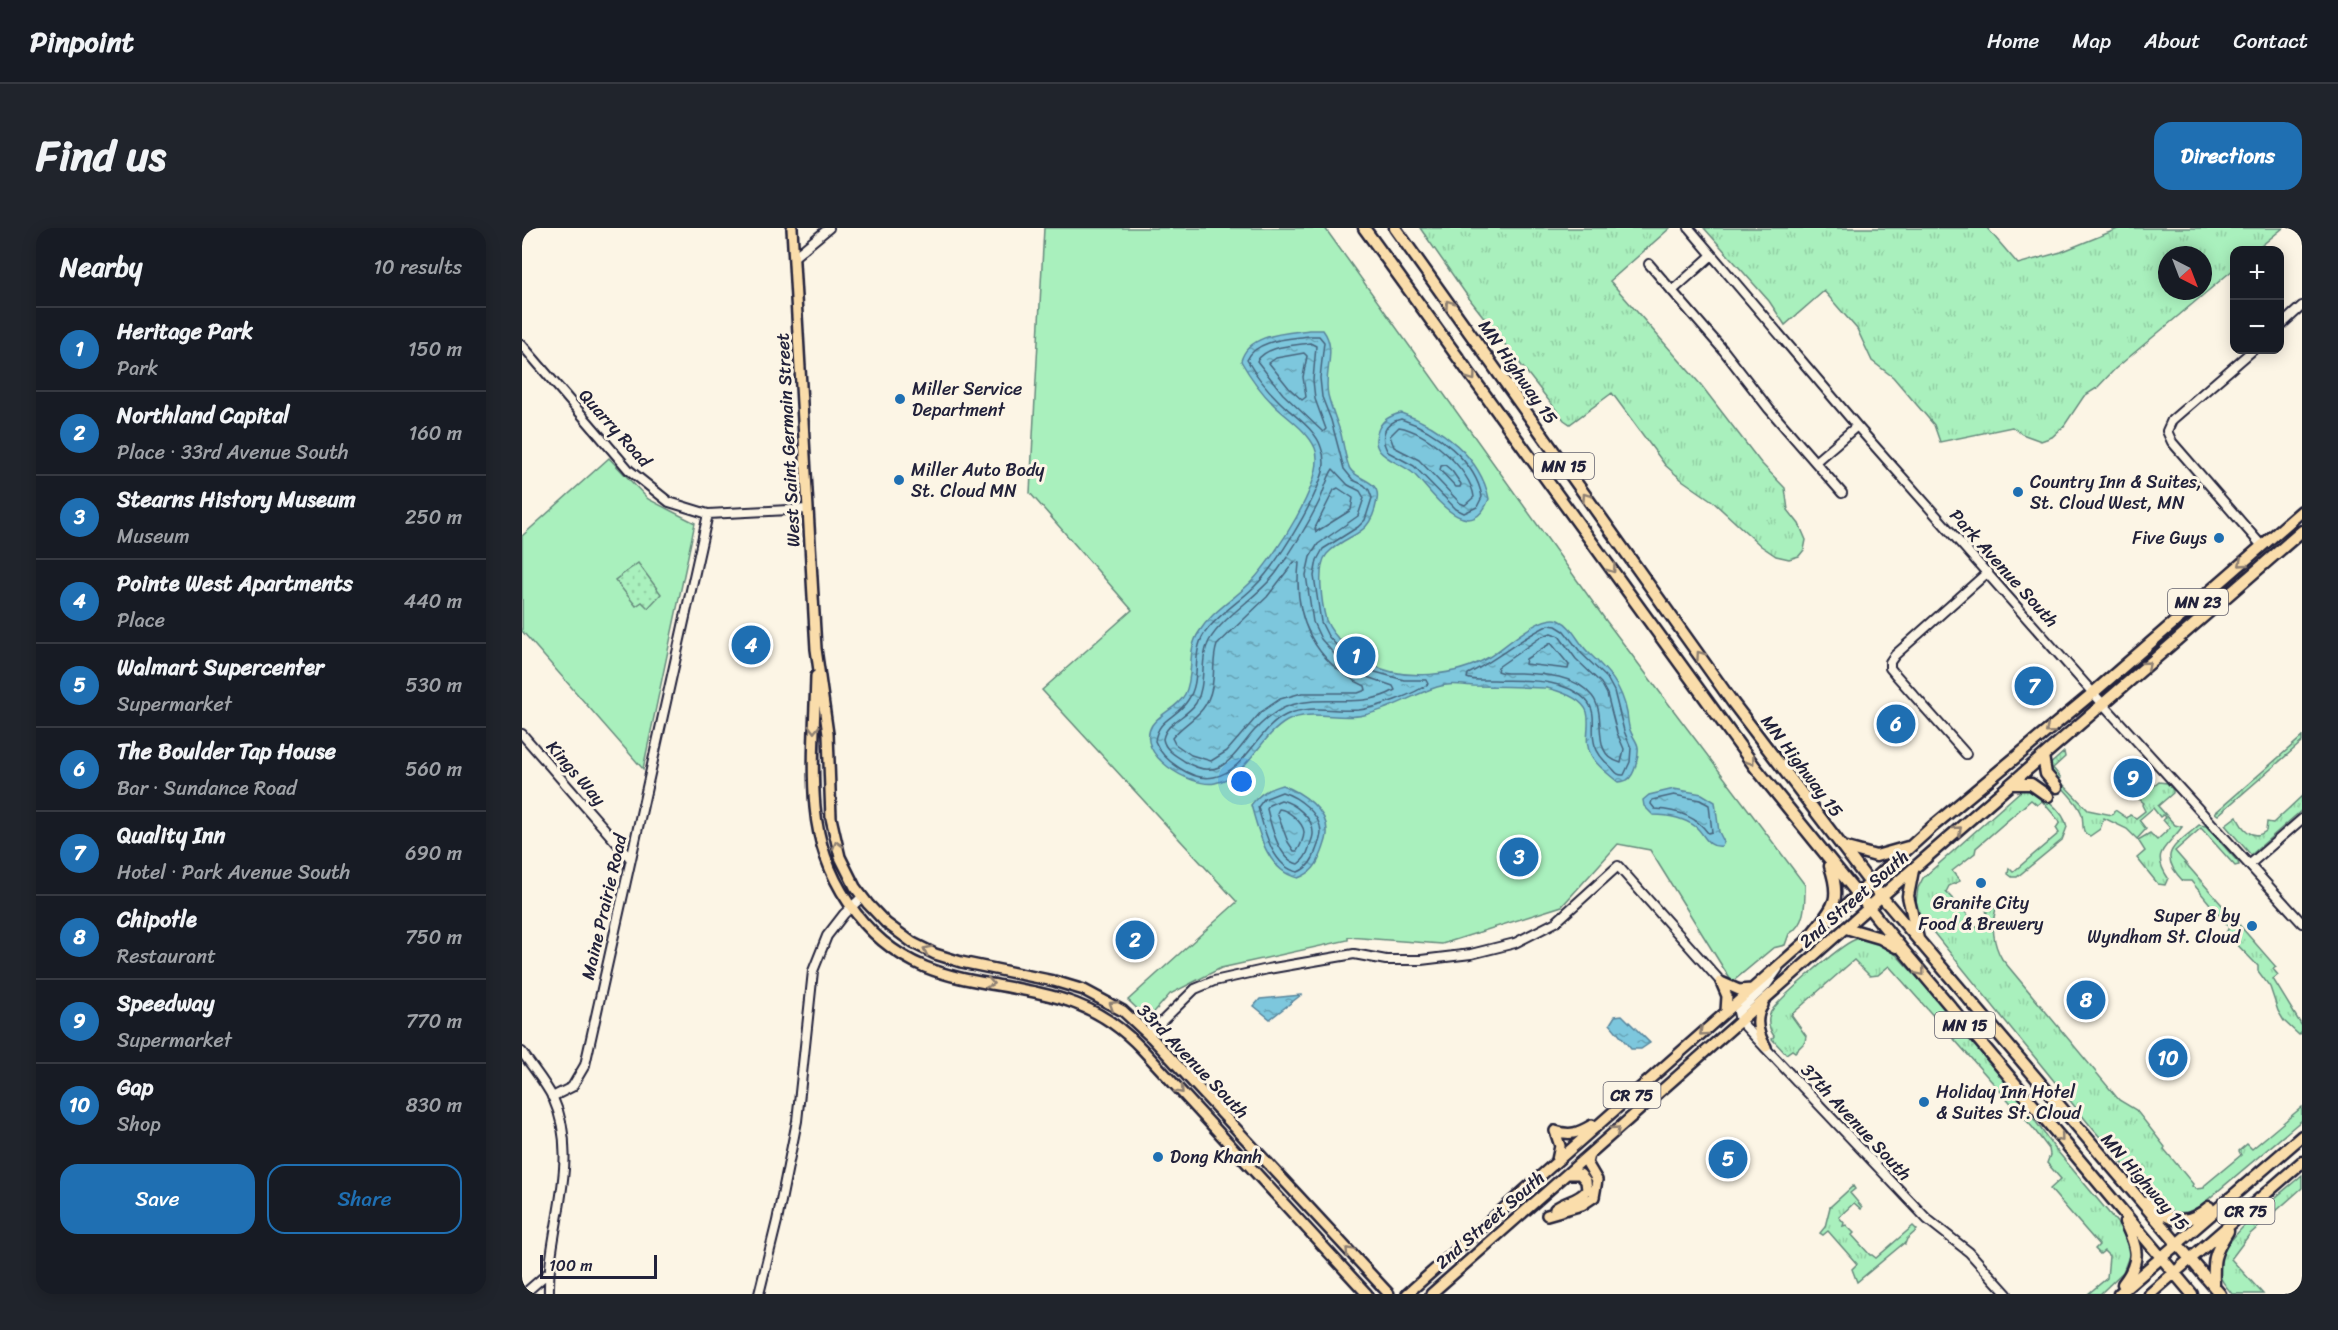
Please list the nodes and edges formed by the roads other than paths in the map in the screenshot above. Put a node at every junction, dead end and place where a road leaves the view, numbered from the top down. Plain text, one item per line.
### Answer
1 (792, 228) edge
2 (829, 228) edge
3 (1364, 228) edge
4 (1395, 228) edge
5 (1689, 228) edge
6 (1712, 255) junction
7 (794, 257) junction
8 (1649, 264) dead end
9 (1672, 291) junction
10 (2302, 306) edge
11 (2284, 322) edge
12 (522, 345) edge
13 (2248, 354) edge
14 (1857, 426) junction
15 (1815, 462) junction
16 (1842, 492) dead end
17 (808, 509) junction
18 (2302, 511) edge
19 (708, 514) junction
20 (2302, 531) edge
21 (2262, 546) junction
22 (1988, 572) junction
23 (816, 649) junction
24 (2093, 693) junction
25 (2103, 704) junction
26 (522, 734) edge
27 (1966, 754) dead end
28 (2043, 756) junction
29 (2011, 784) junction
30 (2057, 787) dead end
31 (2048, 796) dead end
32 (2302, 819) edge
33 (1911, 846) junction
34 (1843, 847) junction
35 (1827, 857) junction
36 (630, 858) junction
37 (2249, 865) junction
38 (1914, 868) junction
39 (1870, 883) junction
40 (1857, 895) junction
41 (862, 897) junction
42 (1882, 897) junction
43 (851, 907) junction
44 (1868, 908) junction
45 (2302, 923) edge
46 (1846, 928) junction
47 (1808, 939) junction
48 (1919, 942) junction
49 (1903, 950) junction
50 (1782, 962) junction
51 (1721, 982) junction
52 (1751, 989) junction
53 (1768, 997) junction
54 (1726, 1011) junction
55 (1740, 1021) junction
56 (1149, 1034) junction
57 (1766, 1047) junction
58 (522, 1052) edge
59 (552, 1097) junction
60 (1609, 1116) junction
61 (2302, 1136) edge
62 (1590, 1154) junction
63 (2302, 1162) edge
64 (1554, 1164) junction
65 (2265, 1167) junction
66 (1568, 1174) junction
67 (2123, 1182) junction
68 (2118, 1208) junction
69 (2234, 1221) junction
70 (2177, 1244) junction
71 (2160, 1258) junction
72 (2190, 1260) junction
73 (548, 1273) junction
74 (2174, 1273) junction
75 (2217, 1290) edge
76 (524, 1294) edge
77 (549, 1294) edge
78 (759, 1294) edge
79 (1367, 1294) edge
80 (1389, 1294) edge
81 (1407, 1294) edge
82 (1431, 1294) edge
83 (2007, 1294) edge
84 (2117, 1294) edge
85 (2150, 1294) edge
86 (2192, 1294) edge

1 - 7 main road, West Saint Germain Street
2 - 7 street
3 -> 35 highway, MN Highway 15 / MN 15
34 -> 4 highway, MN Highway 15 / MN 15
5 - 6 street, Park Avenue South
6 - 9 street
6 - 14 street, Park Avenue South
7 - 17 main road, West Saint Germain Street
8 - 9 street
9 - 15 street
10 - 11 street
12 - 19 street, Quarry Road
13 - 21 street
14 - 15 street
14 - 22 street, Park Avenue South
15 - 16 street
17 - 19 street, Quarry Road
17 - 23 main road, West Saint Germain Street
18 - 21 highway, MN 23
19 - 36 street, Maine Prairie Road
25 -> 20 highway, 2nd Street South / MN 23
21 -> 24 highway, MN 23
22 - 24 street, Park Avenue South
22 - 27 street
41 -> 23 main road, West Saint Germain Street
23 -> 43 main road, West Saint Germain Street
24 - 25 street, Park Avenue South
24 -> 33 highway, MN 23
25 - 28 highway, 2nd Street South / MN 23
25 - 37 street, Park Avenue South
26 - 36 street, Kings Way
28 - 29 highway, 2nd Street South / MN 23
28 - 30 highway
29 - 31 highway
38 -> 29 highway, 2nd Street South / MN 23
32 - 37 street
33 - 34 highway
33 - 39 highway, MN 23
34 - 39 highway, MN Highway 15 / MN 15
35 - 40 highway, MN Highway 15 / MN 15
35 - 47 highway
36 - 59 street, Maine Prairie Road
37 - 45 street, Park Avenue South
38 - 42 highway, 2nd Street South / CR 75
38 - 48 highway
39 - 40 highway, MN 23
39 - 42 highway, MN Highway 15 / MN 15
40 - 44 highway, MN Highway 15 / MN 15
40 - 47 main road, 2nd Street South / CR 75
41 - 43 street
56 -> 41 main road, 33rd Avenue South
42 - 44 highway, 2nd Street South / CR 75
42 - 48 highway, MN Highway 15 / MN 15
43 - 78 street
43 -> 79 main road, 33rd Avenue South
44 - 46 main road, 2nd Street South / CR 75
44 - 49 highway, MN Highway 15 / MN 15
46 - 49 highway
46 - 53 main road, 2nd Street South / CR 75
47 - 50 main road, 2nd Street South / CR 75
48 - 67 highway, MN Highway 15 / MN 15
49 -> 68 highway, MN Highway 15 / MN 15
50 - 52 main road, 2nd Street South / CR 75
50 - 55 street
51 - 52 main road
51 - 54 main road
51 - 56 street
52 - 54 main road, 2nd Street South / CR 75
53 - 55 main road, 2nd Street South / CR 75
53 - 57 main road
54 -> 60 main road, 2nd Street South / CR 75
55 - 57 street, 37th Avenue South
62 -> 55 main road, 2nd Street South / CR 75
80 -> 56 main road, 33rd Avenue South
57 - 83 street, 37th Avenue South
58 - 59 street
59 - 73 street
60 - 64 main road, 2nd Street South / CR 75
60 - 64 main road
61 - 65 highway, CR 75
62 - 66 main road, 2nd Street South / CR 75
62 - 66 main road
63 - 69 highway, CR 75
64 - 81 main road, 2nd Street South / CR 75
65 - 67 highway
65 - 70 highway, CR 75
66 - 82 main road, 2nd Street South / CR 75
67 - 70 highway, MN Highway 15 / MN 15
68 - 71 highway, MN Highway 15 / MN 15
68 - 84 highway
69 - 72 highway, CR 75
69 - 75 highway
70 - 71 highway
70 - 72 highway, MN Highway 15 / MN 15
71 - 74 highway, MN Highway 15 / MN 15
71 - 84 highway
72 - 74 highway
72 - 75 highway, MN Highway 15 / MN 15
73 - 76 street
73 - 77 street
74 - 85 highway
74 - 86 highway, MN Highway 15 / MN 15

